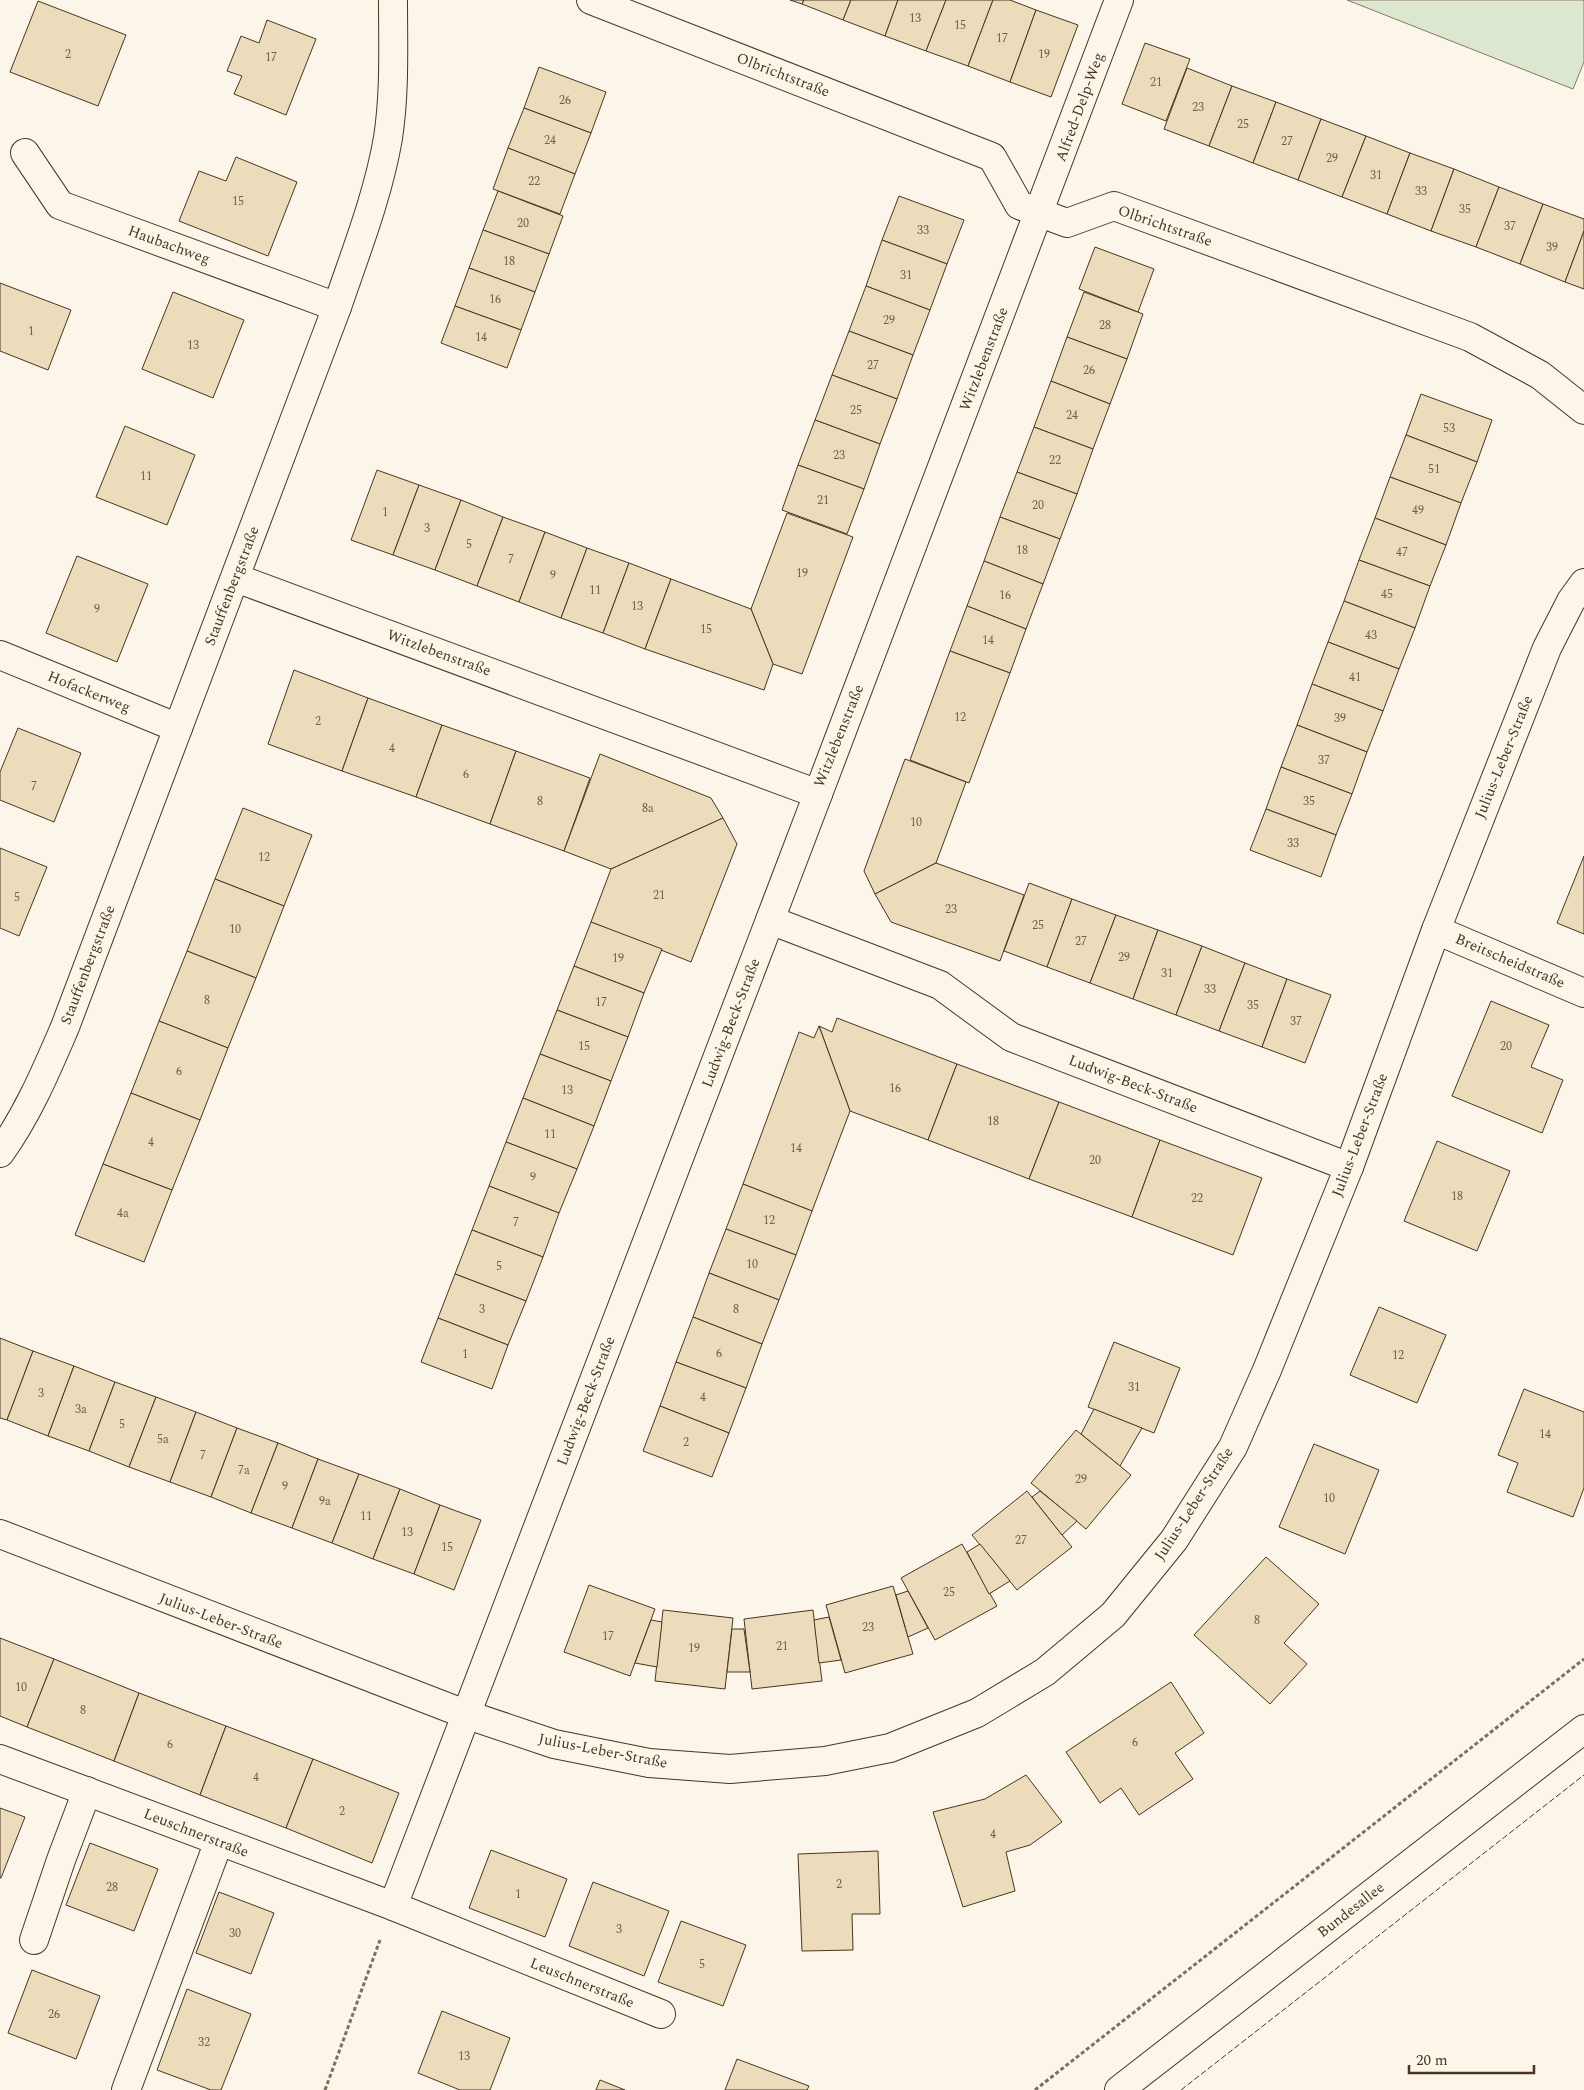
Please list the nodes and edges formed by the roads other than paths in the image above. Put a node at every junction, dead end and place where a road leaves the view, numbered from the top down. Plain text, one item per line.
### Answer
1 (392, 0) edge
2 (591, 0) edge
3 (1119, 0) edge
4 (25, 154) dead end
5 (1040, 213) junction
6 (337, 307) junction
7 (1584, 410) edge
8 (236, 578) junction
9 (1584, 583) edge
10 (0, 655) edge
11 (178, 728) junction
12 (818, 794) junction
13 (770, 920) junction
14 (1436, 930) junction
15 (1584, 993) edge
16 (8, 1126) edge
17 (0, 1153) edge
18 (1348, 1167) junction
19 (0, 1534) edge
20 (465, 1714) junction
21 (1584, 1729) edge
22 (0, 1759) edge
23 (86, 1792) junction
24 (219, 1841) junction
25 (393, 1906) junction
26 (34, 1940) dead end
27 (661, 2014) dead end
28 (126, 2090) edge
29 (1118, 2090) edge

1 - 6 street, Stauffenbergstraße
2 - 5 street, Olbrichtstraße
3 - 5 street, Alfred-Delp-Weg
4 - 6 street, Haubachweg
5 - 7 street, Olbrichtstraße
5 - 12 street, Witzlebenstraße
6 - 8 street, Stauffenbergstraße
8 - 11 street, Stauffenbergstraße
8 - 12 street, Witzlebenstraße
9 - 14 street, Julius-Leber-Straße
10 - 11 street, Hofackerweg
11 - 16 street, Stauffenbergstraße
12 - 13 street
13 - 18 street, Ludwig-Beck-Straße
13 - 20 street, Ludwig-Beck-Straße
14 - 15 street, Breitscheidstraße
14 - 18 street, Julius-Leber-Straße
16 - 17 street, Stauffenbergstraße
18 - 20 street, Julius-Leber-Straße
19 - 20 street, Julius-Leber-Straße
20 - 25 street
21 - 29 street, Bundesallee
22 - 23 street, Leuschnerstraße
23 - 24 street, Leuschnerstraße
23 - 26 street
24 - 25 street, Leuschnerstraße
24 - 28 street
25 - 27 street, Leuschnerstraße

